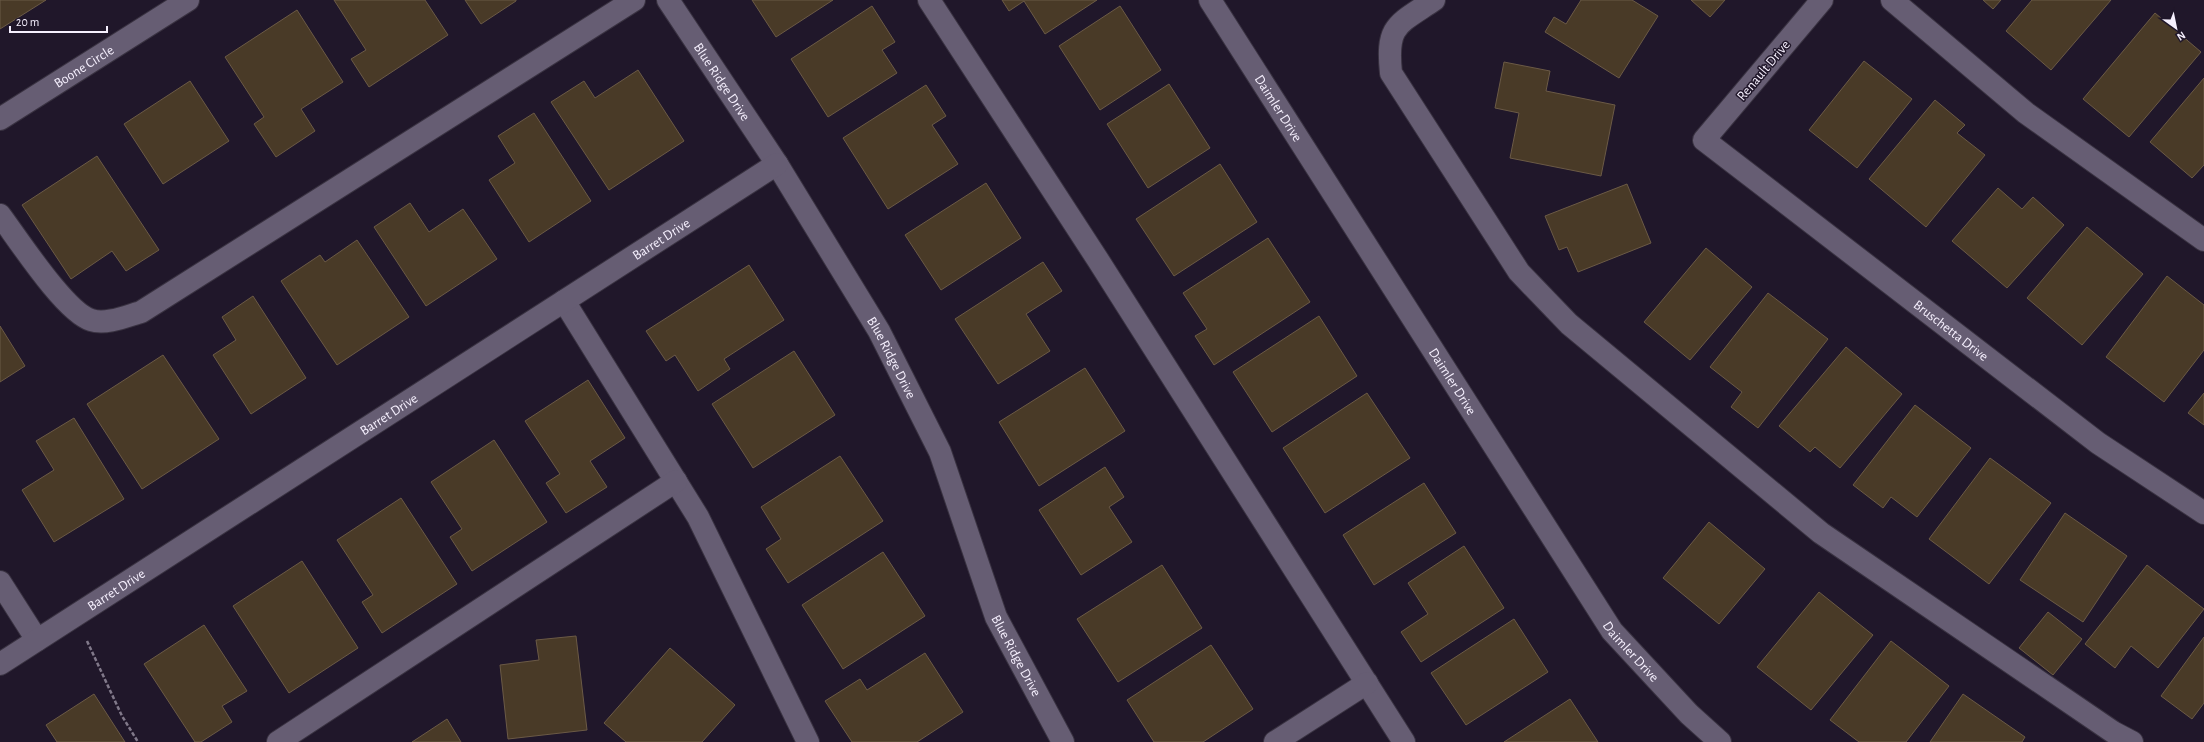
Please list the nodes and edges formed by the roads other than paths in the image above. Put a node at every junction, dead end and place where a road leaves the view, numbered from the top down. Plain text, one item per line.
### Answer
1 (188, 0) edge
2 (634, 0) edge
3 (668, 0) edge
4 (929, 0) edge
5 (1210, 0) edge
6 (1434, 0) edge
7 (1822, 0) edge
8 (1892, 0) edge
9 (0, 119) edge
10 (1704, 140) joint
11 (777, 164) junction
12 (0, 215) edge
13 (2204, 240) edge
14 (564, 301) junction
15 (676, 481) junction
16 (2204, 513) edge
17 (0, 582) edge
18 (37, 640) junction
19 (0, 664) edge
20 (1367, 683) junction
21 (278, 742) edge
22 (808, 742) edge
23 (1063, 742) edge
24 (1275, 742) edge
25 (1404, 742) edge
26 (1720, 742) edge
27 (2132, 742) edge

1 - 9 street, Boone Circle
2 - 12 street
3 - 11 street, Blue Ridge Drive
4 - 20 street
5 - 26 street, Daimler Drive
6 - 27 street
7 - 10 street, Renault Drive
8 - 13 street
10 - 16 street, Bruschetta Drive
11 - 14 street, Barret Drive
11 - 23 street, Blue Ridge Drive
14 - 15 street
14 - 18 street, Barret Drive
15 - 21 street
15 - 22 street
17 - 18 street
18 - 19 street, Barret Drive
20 - 24 street
20 - 25 street

